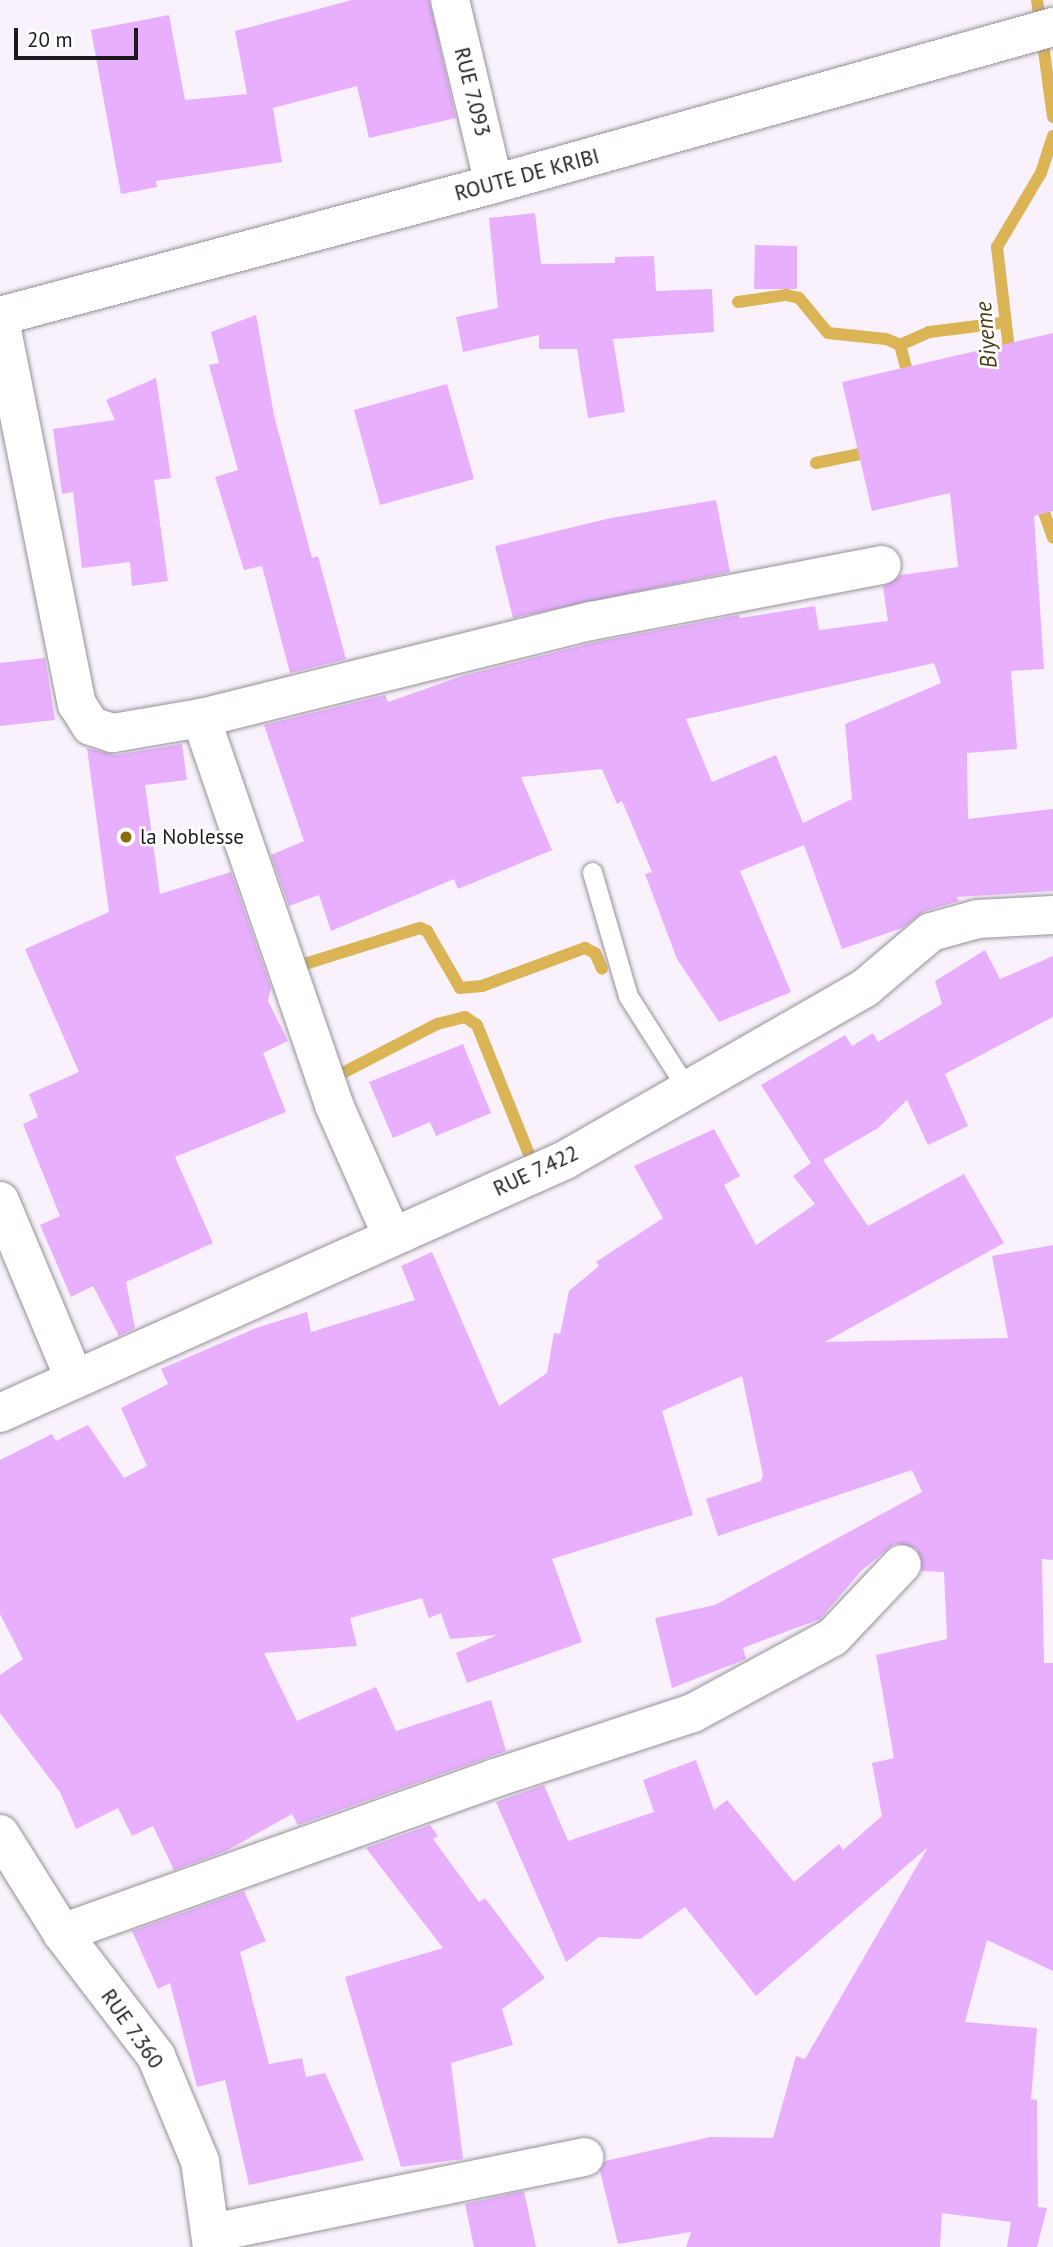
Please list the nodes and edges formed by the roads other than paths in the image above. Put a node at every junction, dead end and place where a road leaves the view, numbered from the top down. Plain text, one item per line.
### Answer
1 (450, 0) edge
2 (1053, 27) edge
3 (494, 184) junction
4 (0, 318) edge
5 (882, 565) dead end
6 (201, 718) junction
7 (592, 872) dead end
8 (1053, 915) edge
9 (686, 1087) junction
10 (0, 1201) edge
11 (392, 1236) junction
12 (74, 1378) junction
13 (0, 1413) edge
14 (902, 1564) dead end
15 (0, 1834) edge
16 (62, 1933) junction
17 (584, 2157) dead end
18 (212, 2240) edge

1 - 3 street, RUE 7.093
2 - 3 street, ROUTE DE KRIBI
3 - 4 street, ROUTE DE KRIBI
4 - 6 street
5 - 6 street
6 - 11 street
7 - 9 lane
8 - 9 street, RUE 7.422
9 - 11 street, RUE 7.422
10 - 12 street
11 - 12 street, RUE 7.422
12 - 13 street, RUE 7.422
14 - 16 street
15 - 16 street, RUE 7.360
16 - 18 street, RUE 7.360
17 - 18 street

